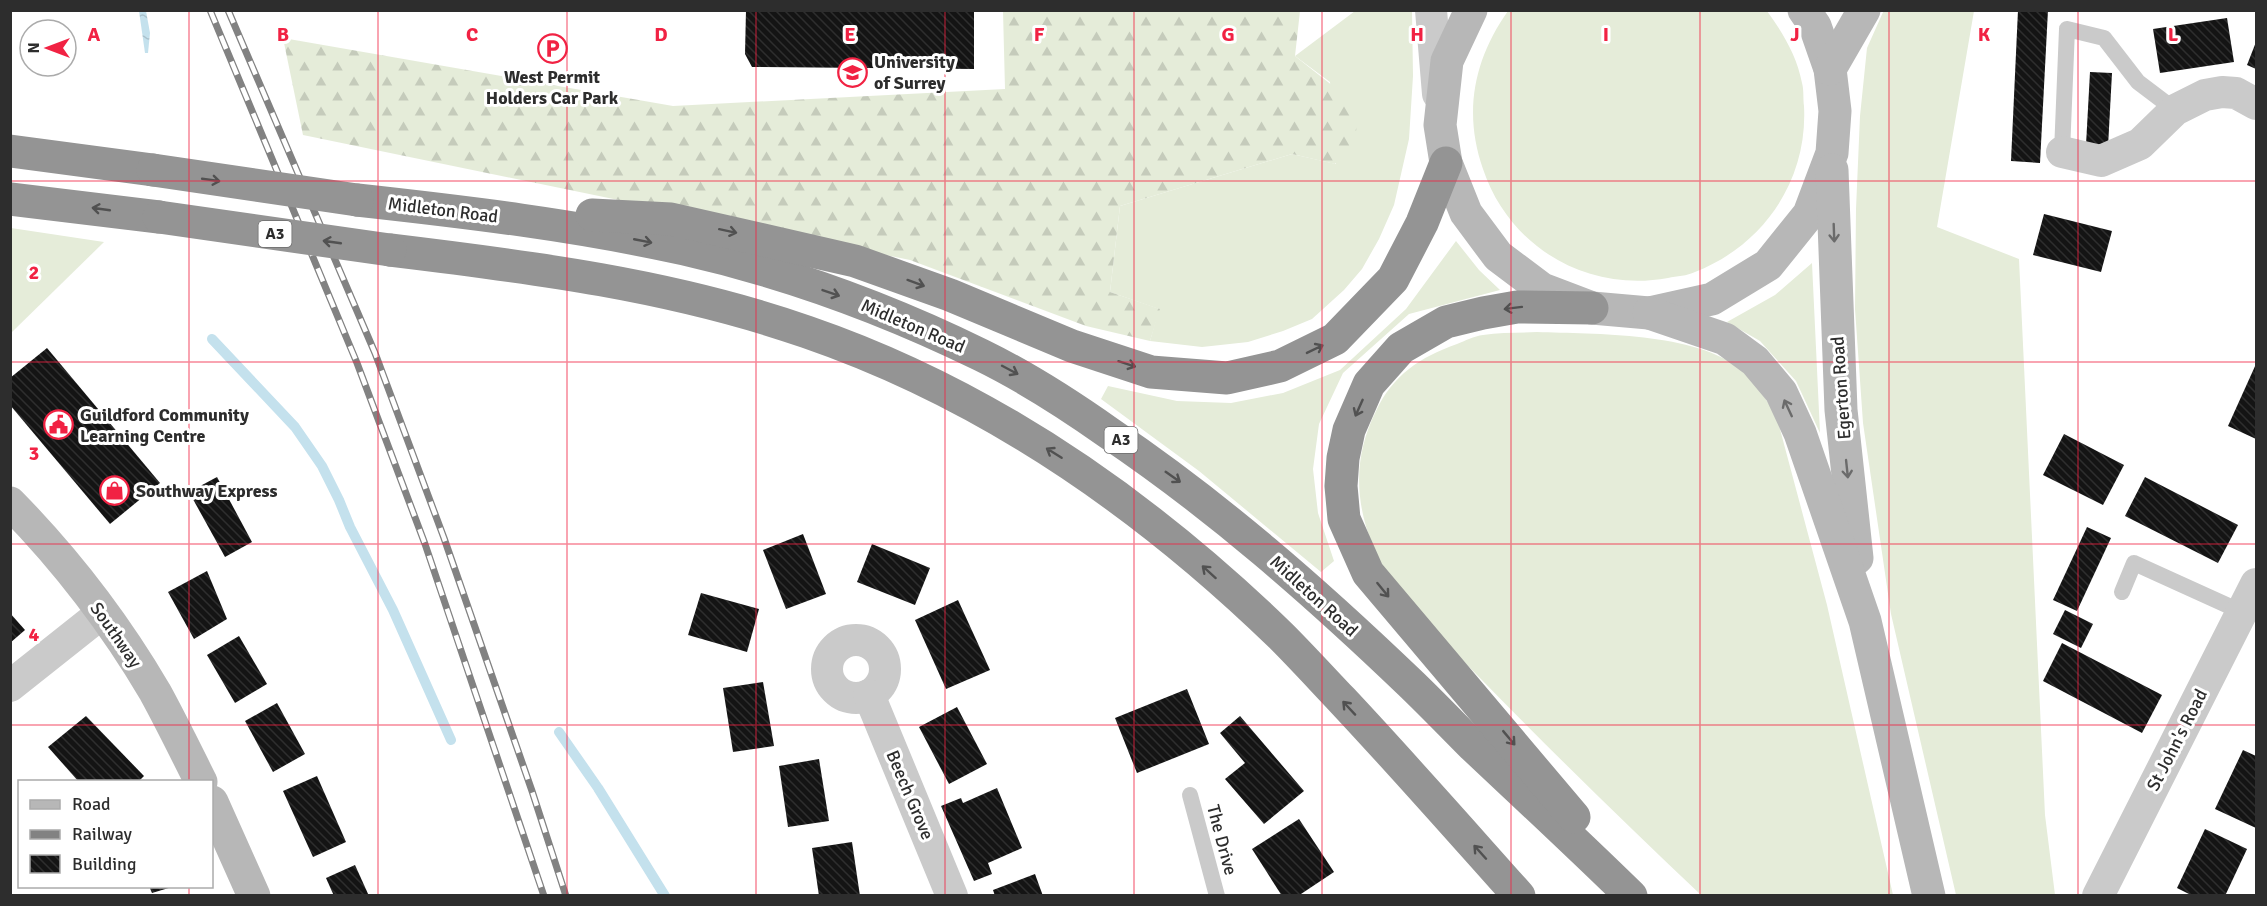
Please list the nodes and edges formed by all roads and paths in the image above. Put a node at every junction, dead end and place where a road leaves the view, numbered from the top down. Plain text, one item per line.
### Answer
1 (1431, 10) edge
2 (1471, 10) edge
3 (1864, 10) edge
4 (1812, 16) edge
5 (1830, 69) junction
6 (2256, 104) edge
7 (2175, 110) junction
8 (1440, 125) junction
9 (10, 151) edge
10 (2062, 152) joint
11 (1832, 153) junction
12 (1446, 163) junction
13 (10, 199) edge
14 (482, 215) junction
15 (1592, 308) junction
16 (1649, 313) junction
17 (10, 503) edge
18 (2256, 584) edge
19 (2122, 592) dead end
20 (2242, 612) junction
21 (102, 613) junction
22 (1864, 621) junction
23 (10, 686) edge
24 (869, 695) dead end
25 (200, 780) edge
26 (1190, 795) dead end
27 (213, 804) edge
28 (254, 896) edge
29 (952, 896) edge
30 (1217, 896) edge
31 (1519, 896) edge
32 (1631, 896) edge
33 (1640, 896) edge
34 (1929, 896) edge
35 (2098, 896) edge

1 - 8 street
2 - 8 street
3 - 5 street
4 - 5 street
5 - 11 street
6 - 7 street
7 - 10 street
7 - 10 lane
8 - 12 street
9 -> 14 highway, Midleton Road / A3, bridge
11 - 16 street
11 -> 22 street, Egerton Road
14 -> 12 highway
12 - 15 street
31 -> 13 highway, A3, bridge
14 -> 32 highway, Midleton Road / A3
15 - 16 street
15 -> 33 highway
22 -> 16 street, Egerton Road
17 - 21 street, Southway
18 - 20 street, St John's Road
19 - 20 lane
20 - 35 street, St John's Road
21 - 23 street
21 - 25 street, Southway
22 - 34 street, Egerton Road
24 - 29 street, Beech Grove
26 - 30 lane, The Drive
27 - 28 street

